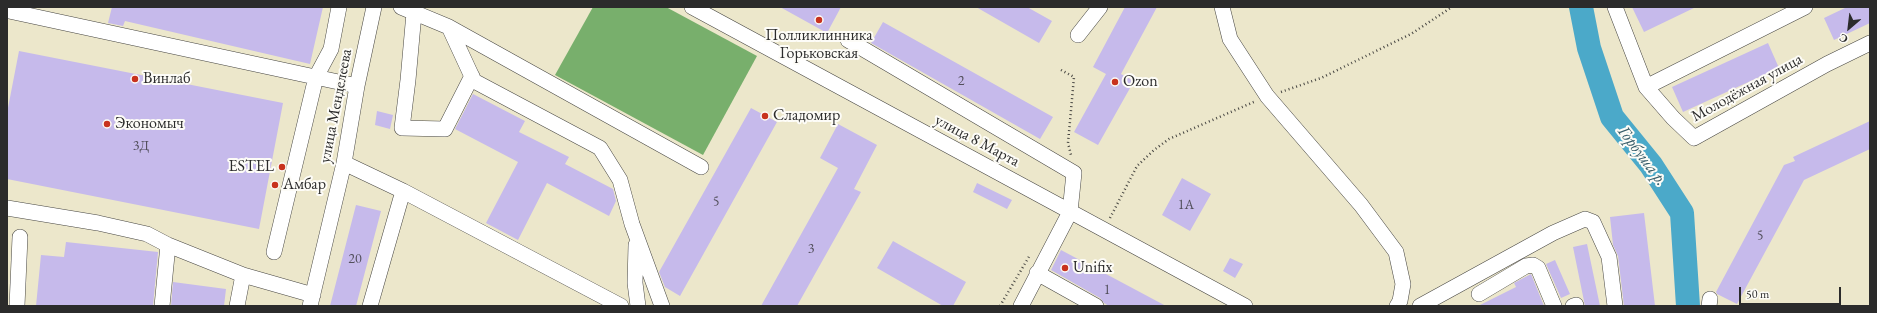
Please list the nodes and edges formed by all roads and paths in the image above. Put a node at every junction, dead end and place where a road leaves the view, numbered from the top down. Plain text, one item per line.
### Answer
1 (339, 7) edge
2 (374, 7) edge
3 (692, 7) edge
4 (1100, 7) edge
5 (1222, 7) edge
6 (1615, 7) edge
7 (1805, 7) edge
8 (408, 10) edge
9 (8, 11) dead end
10 (449, 27) junction
11 (1078, 35) dead end
12 (848, 40) dead end
13 (1870, 43) edge
14 (472, 76) junction
15 (316, 77) junction
16 (357, 86) junction
17 (1646, 87) junction
18 (344, 163) junction
19 (701, 167) dead end
20 (403, 191) junction
21 (7, 208) edge
22 (1070, 212) junction
23 (20, 237) dead end
24 (637, 238) junction
25 (168, 245) junction
26 (274, 252) dead end
27 (1037, 273) junction
28 (243, 275) junction
29 (1468, 279) junction
30 (1482, 300) edge
31 (312, 301) edge
32 (17, 306) edge
33 (162, 306) edge
34 (237, 306) edge
35 (370, 306) edge
36 (621, 306) edge
37 (638, 306) edge
38 (662, 306) edge
39 (1021, 306) edge
40 (1096, 306) edge
41 (1245, 306) edge
42 (1397, 306) edge
43 (1420, 306) edge
44 (1554, 306) edge
45 (1615, 306) edge

1 - 15 street
2 - 16 street, улица Менделеева
3 - 22 street, улица 8 Марта
4 - 11 street
5 - 42 street
6 - 17 street, Молодёжная улица
7 - 17 street
8 - 10 street
8 - 14 street
9 - 15 street
10 - 14 street
10 - 19 street
12 - 22 street
13 - 17 street, Молодёжная улица
14 - 24 street
15 - 16 street
15 - 26 street
16 - 18 street, улица Менделеева
18 - 20 street
18 - 31 street, улица Менделеева
20 - 35 street
20 - 36 street
21 - 25 street
22 - 27 street
22 - 41 street, улица 8 Марта
23 - 32 street
24 - 37 street
24 - 38 street
25 - 28 street
25 - 33 street
27 - 39 street
27 - 40 street
28 - 31 street
28 - 34 street
29 - 30 street
29 - 43 street
29 - 45 street
30 - 44 street

